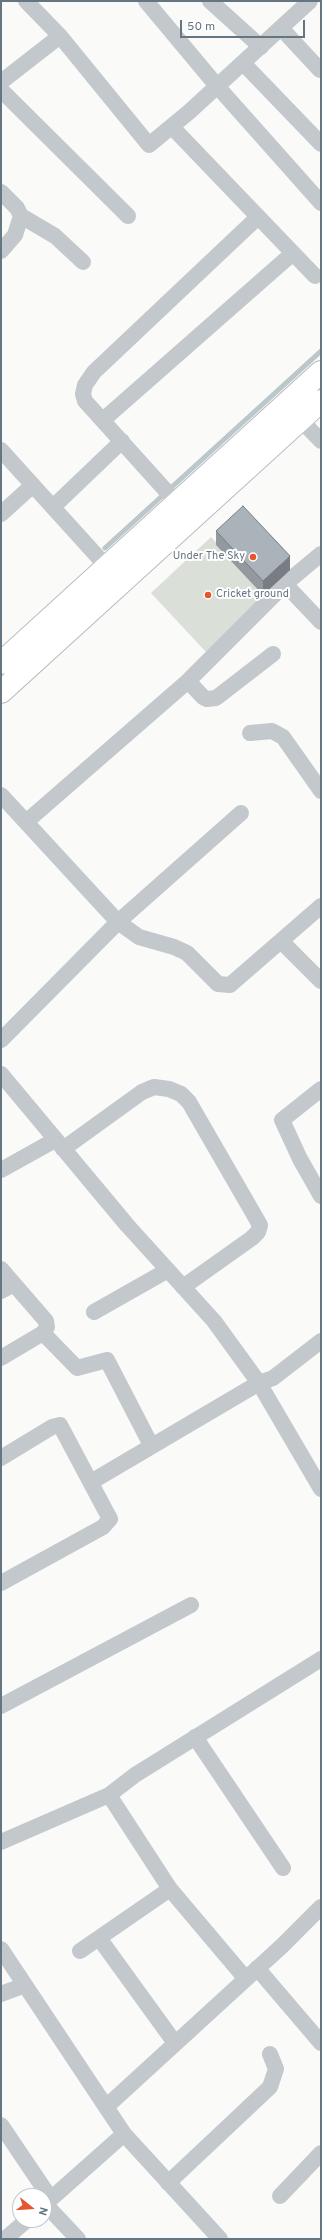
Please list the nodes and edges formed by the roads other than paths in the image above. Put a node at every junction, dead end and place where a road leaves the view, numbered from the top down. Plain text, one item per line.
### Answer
1 (26, 1) edge
2 (146, 1) edge
3 (210, 1) edge
4 (300, 4) edge
5 (281, 28) junction
6 (60, 36) junction
7 (261, 47) junction
8 (243, 63) junction
9 (321, 70) edge
10 (1, 82) edge
11 (217, 86) junction
12 (1, 90) edge
13 (172, 127) junction
14 (321, 144) edge
15 (1, 192) edge
16 (321, 203) edge
17 (21, 216) junction
18 (128, 216) dead end
19 (258, 217) junction
20 (1, 251) edge
21 (293, 253) junction
22 (83, 262) dead end
23 (319, 276) edge
24 (321, 372) edge
25 (321, 401) edge
26 (286, 404) junction
27 (103, 420) junction
28 (301, 420) junction
29 (122, 441) junction
30 (321, 441) edge
31 (1, 450) edge
32 (33, 485) junction
33 (177, 503) junction
34 (52, 507) junction
35 (1, 514) edge
36 (321, 554) edge
37 (107, 567) junction
38 (285, 584) junction
39 (321, 622) edge
40 (273, 654) dead end
41 (1, 663) edge
42 (188, 681) junction
43 (1, 692) edge
44 (250, 733) dead end
45 (321, 791) edge
46 (1, 795) edge
47 (240, 813) dead end
48 (26, 822) junction
49 (321, 906) edge
50 (118, 922) junction
51 (281, 940) junction
52 (321, 981) edge
53 (1, 1040) edge
54 (1, 1074) edge
55 (321, 1089) edge
56 (59, 1145) junction
57 (1, 1170) edge
58 (321, 1196) edge
59 (1, 1269) edge
60 (168, 1270) junction
61 (183, 1286) junction
62 (7, 1288) edge
63 (94, 1312) dead end
64 (43, 1333) junction
65 (321, 1341) edge
66 (1, 1358) edge
67 (259, 1383) junction
68 (151, 1445) junction
69 (1, 1458) edge
70 (91, 1482) junction
71 (321, 1489) edge
72 (1, 1583) edge
73 (191, 1605) dead end
74 (321, 1659) edge
75 (1, 1706) edge
76 (195, 1737) junction
77 (109, 1795) junction
78 (1, 1842) edge
79 (283, 1868) dead end
80 (170, 1889) junction
81 (321, 1907) edge
82 (99, 1938) junction
83 (1, 1949) edge
84 (80, 1951) dead end
85 (252, 1974) junction
86 (25, 1985) junction
87 (1, 1994) edge
88 (175, 2043) junction
89 (321, 2043) edge
90 (270, 2054) dead end
91 (106, 2107) junction
92 (1, 2125) edge
93 (124, 2134) junction
94 (321, 2153) edge
95 (168, 2183) junction
96 (38, 2188) edge
97 (280, 2196) dead end
98 (52, 2199) edge
99 (52, 2209) edge
100 (18, 2228) edge
101 (5, 2239) edge
102 (78, 2239) edge
103 (220, 2239) edge

1 - 6 street
2 - 11 street
3 - 7 street
4 - 5 street
5 - 7 street
5 - 9 street
6 - 10 street
6 - 13 street
7 - 8 street
8 - 11 street
8 - 14 street
11 - 13 street
11 - 16 street
12 - 18 street
13 - 19 street
15 - 17 street
17 - 20 street
17 - 22 street
19 - 21 street
19 - 27 street
21 - 23 street
21 - 27 street
24 - 26 street
25 - 28 street
26 - 28 street
26 - 33 street
27 - 29 street
28 - 30 street
28 - 43 street
29 - 33 street
29 - 34 street
31 - 32 street
32 - 34 street
32 - 35 street
33 - 37 street
34 - 37 street
36 - 38 street
37 - 41 street
38 - 39 street
38 - 42 street
40 - 42 street
42 - 48 street
44 - 45 street
46 - 48 street
47 - 50 street
48 - 50 street
49 - 51 street
50 - 51 street
50 - 53 street
51 - 52 street
54 - 56 street
55 - 58 street
56 - 57 street
56 - 60 street
56 - 61 street
59 - 62 street
60 - 61 street
60 - 63 street
61 - 67 street
62 - 64 street
64 - 66 street
64 - 68 street
65 - 67 street
67 - 68 street
67 - 71 street
68 - 70 street
69 - 70 street
70 - 72 street
73 - 75 street
74 - 76 street
76 - 77 street
76 - 79 street
77 - 78 street
77 - 80 street
80 - 82 street
80 - 85 street
81 - 85 street
82 - 84 street
82 - 88 street
83 - 86 street
85 - 88 street
85 - 89 street
86 - 87 street
86 - 91 street
88 - 91 street
90 - 95 street
91 - 93 street
92 - 96 street
93 - 95 street
93 - 98 street
94 - 97 street
95 - 103 street
99 - 102 street
100 - 101 street

